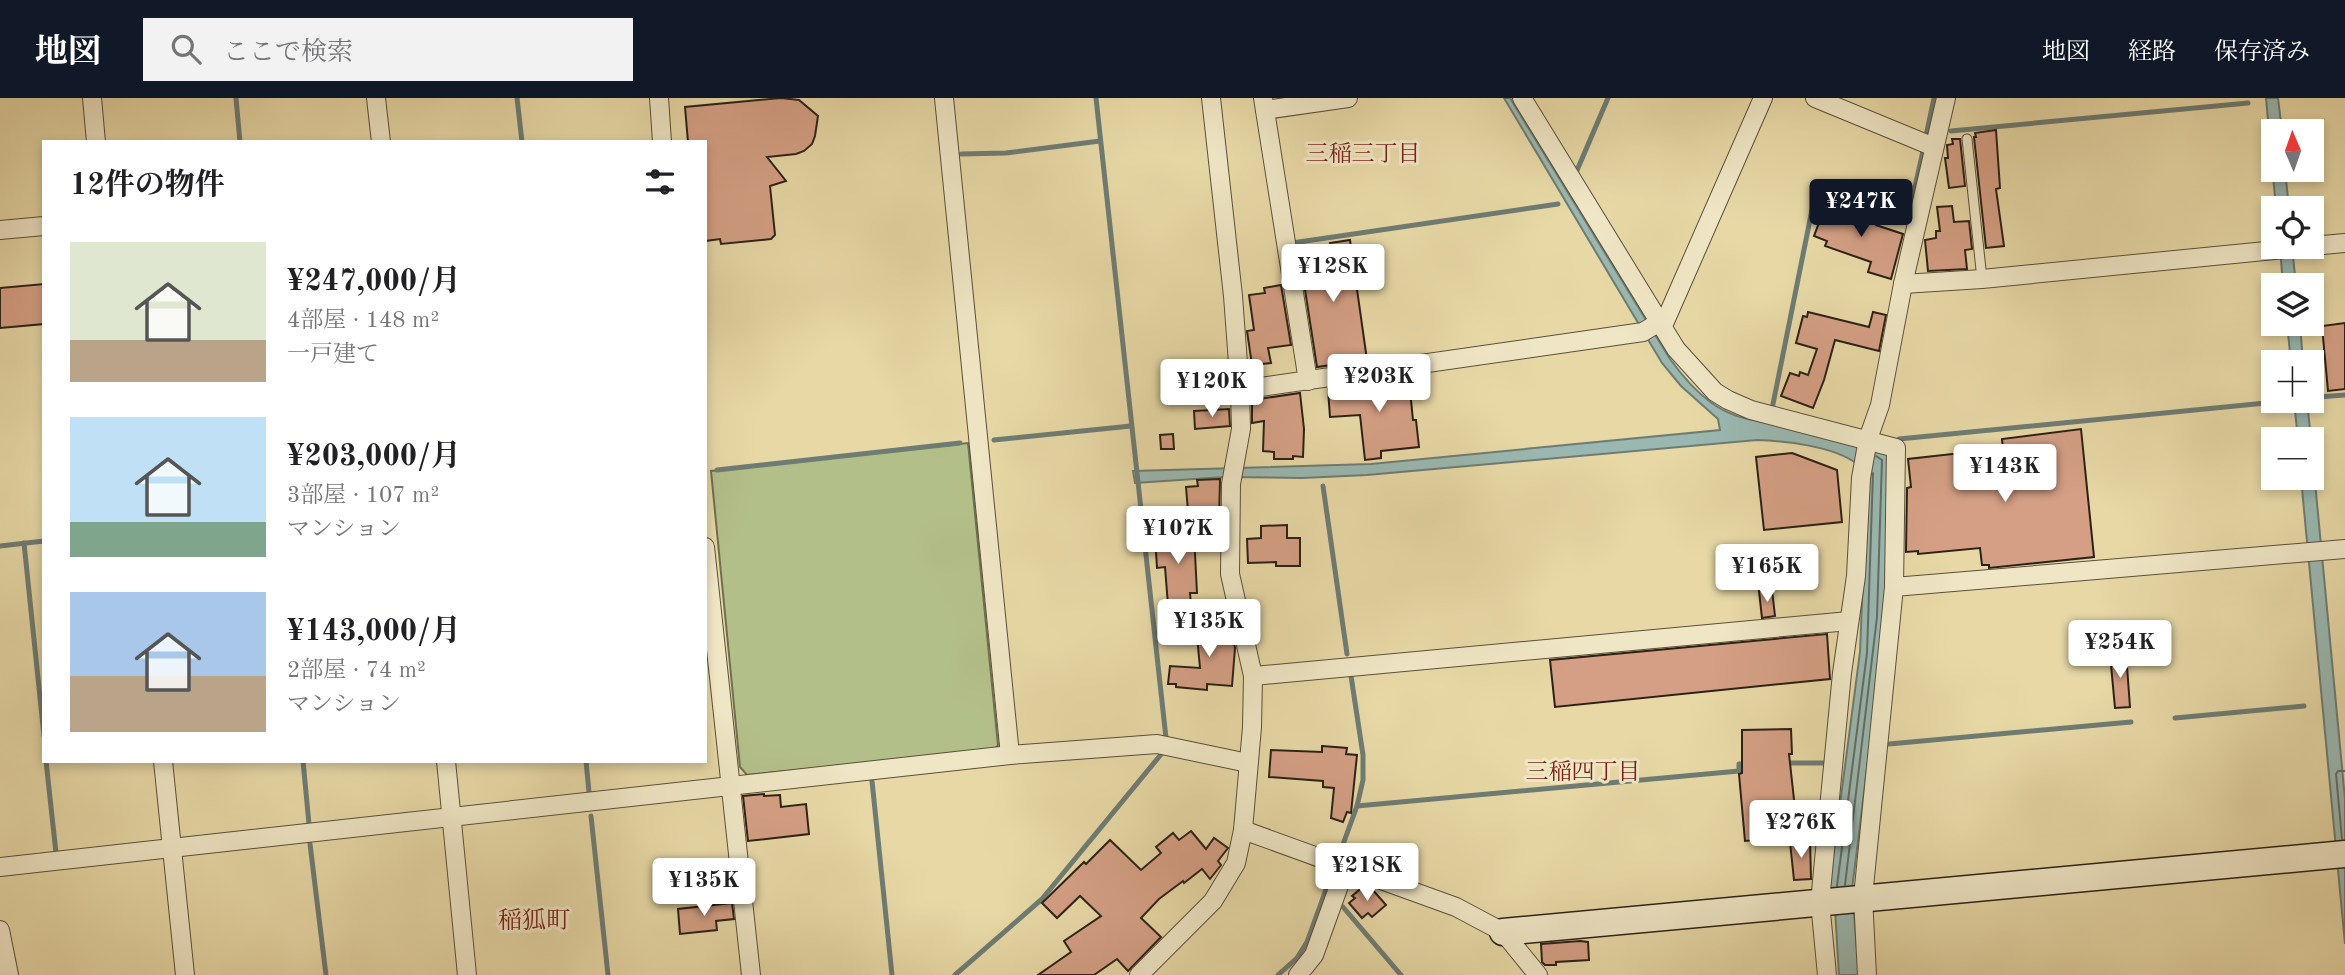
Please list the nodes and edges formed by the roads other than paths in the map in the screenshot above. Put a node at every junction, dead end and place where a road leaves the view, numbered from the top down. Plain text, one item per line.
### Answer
1 (92, 98) edge
2 (376, 98) edge
3 (659, 98) edge
4 (944, 98) edge
5 (1211, 98) edge
6 (1348, 98) edge
7 (1522, 98) edge
8 (1763, 98) edge
9 (1815, 98) edge
10 (1945, 98) edge
11 (1264, 104) edge
12 (1967, 139) dead end
13 (96, 140) edge
14 (381, 140) edge
15 (662, 140) edge
16 (1934, 147) junction
17 (42, 226) edge
18 (0, 230) edge
19 (2345, 243) edge
20 (2324, 245) edge
21 (2261, 251) edge
22 (1982, 279) junction
23 (1903, 284) junction
24 (1662, 324) junction
25 (1308, 380) junction
26 (1240, 390) junction
27 (1868, 439) junction
28 (2344, 549) edge
29 (707, 566) edge
30 (1894, 587) junction
31 (1849, 621) junction
32 (1253, 676) junction
33 (1010, 755) junction
34 (163, 763) edge
35 (446, 763) edge
36 (1248, 764) junction
37 (731, 788) junction
38 (452, 818) junction
39 (1243, 830) junction
40 (173, 848) junction
41 (2336, 855) edge
42 (0, 867) edge
43 (1345, 869) junction
44 (1861, 898) junction
45 (1825, 902) junction
46 (0, 930) edge
47 (1503, 932) junction
48 (9, 975) edge
49 (185, 975) edge
50 (467, 975) edge
51 (751, 975) edge
52 (1139, 975) edge
53 (1298, 975) edge
54 (1538, 975) edge
55 (1827, 975) edge
56 (1867, 975) edge

1 - 13 street
2 - 14 street
3 - 15 street
4 - 33 street
5 - 26 street
6 - 11 street
7 - 24 street
8 - 24 street
9 - 16 street
10 - 16 street
11 - 25 street
12 - 22 lane
16 - 23 street
17 - 18 street
19 - 20 street
21 - 22 street
22 - 23 street
23 - 27 street
24 - 25 street
24 - 27 street
25 - 26 street
26 - 32 street
27 - 30 street
27 - 31 street
28 - 30 street
29 - 37 street
30 - 44 street
31 - 32 street
31 - 45 street
32 - 36 street
33 - 36 street
33 - 37 street
34 - 40 street
35 - 38 street
36 - 39 street
37 - 38 street
37 - 51 street
38 - 40 street
38 - 50 street
39 - 43 street
39 - 52 street
40 - 42 street
40 - 49 street
41 - 44 street
43 - 47 street
43 - 53 street
44 - 45 street
44 - 56 street
45 - 47 street
45 - 55 street
46 - 48 street
47 - 54 street

